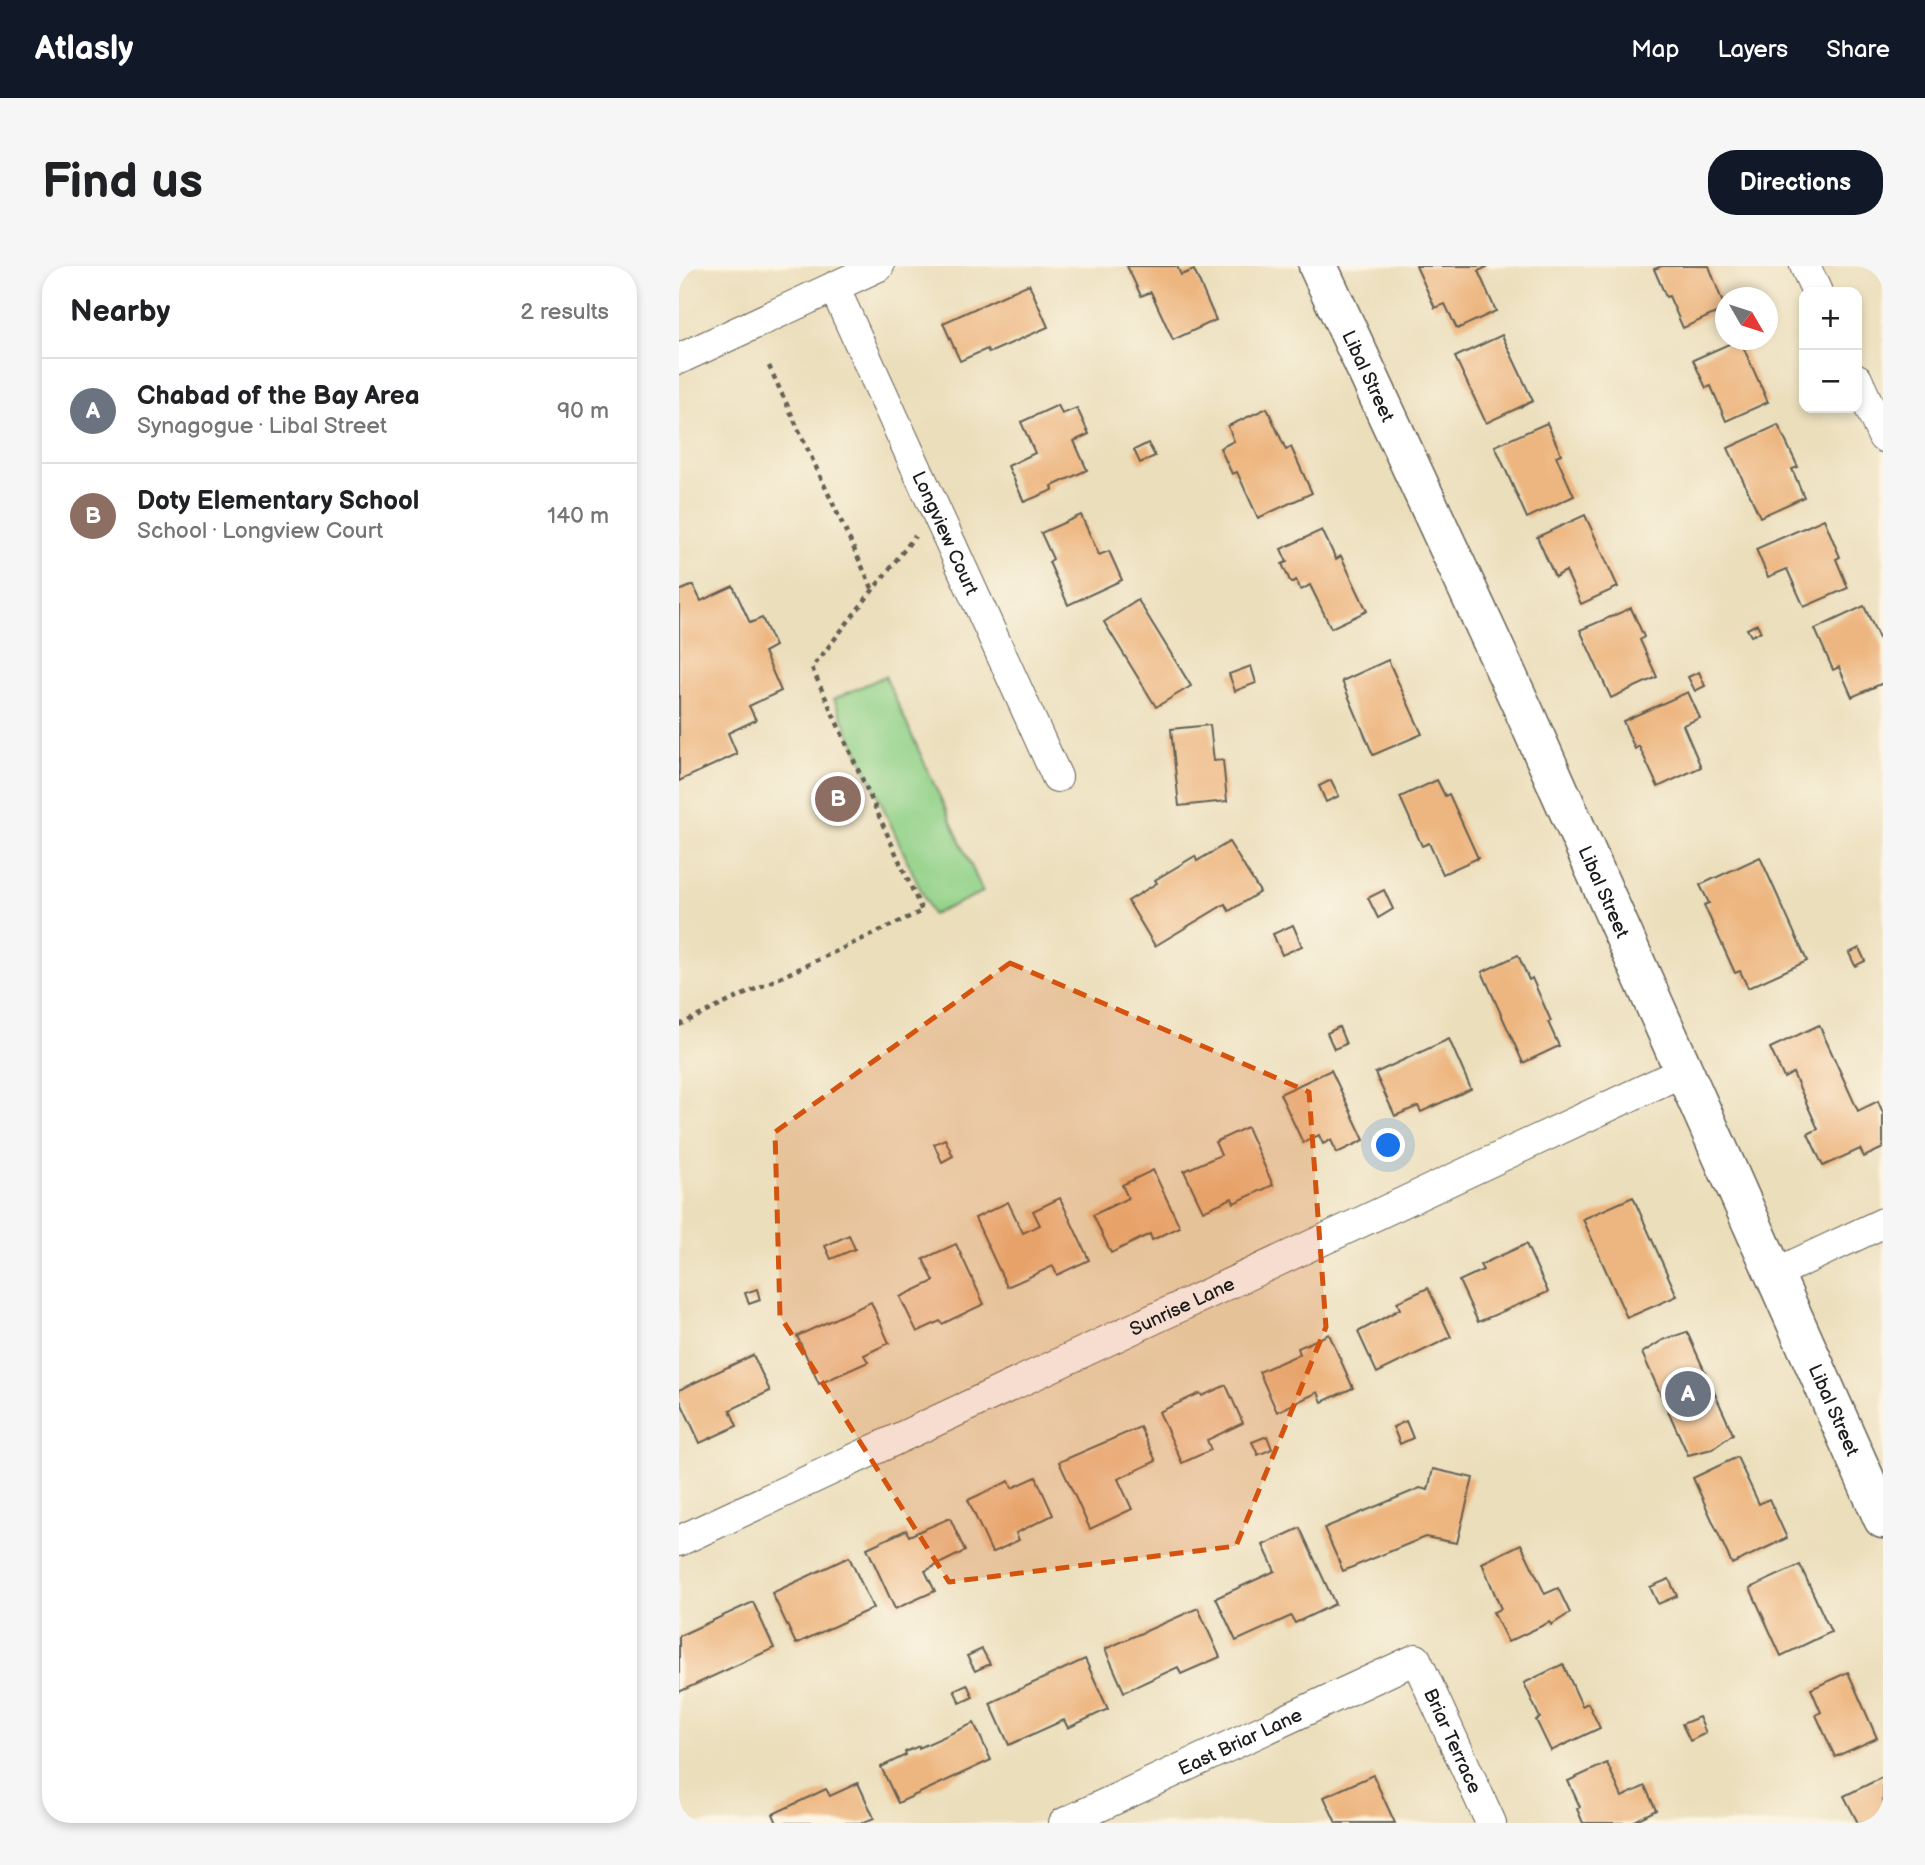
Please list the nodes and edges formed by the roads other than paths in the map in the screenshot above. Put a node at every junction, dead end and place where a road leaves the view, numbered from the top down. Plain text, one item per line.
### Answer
1 (879, 266) edge
2 (1318, 266) edge
3 (1805, 266) edge
4 (834, 287) junction
5 (1815, 287) edge
6 (679, 359) edge
7 (1862, 390) edge
8 (1883, 437) edge
9 (1057, 777) dead end
10 (1683, 1071) junction
11 (1883, 1223) edge
12 (1774, 1274) junction
13 (1883, 1519) edge
14 (679, 1541) edge
15 (1416, 1659) joint
16 (1064, 1823) edge
17 (1491, 1823) edge

1 - 4 street
2 - 10 street, Libal Street
3 - 5 street
4 - 6 street
4 - 9 street, Longview Court
7 - 8 street
10 - 12 street, Libal Street
10 - 14 street, Sunrise Lane
11 - 12 street
12 - 13 street, Libal Street
15 - 16 street, East Briar Lane
15 - 17 street, Briar Terrace

